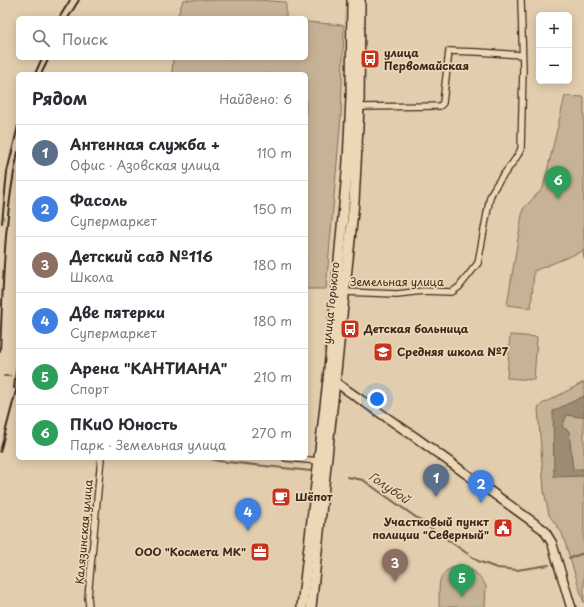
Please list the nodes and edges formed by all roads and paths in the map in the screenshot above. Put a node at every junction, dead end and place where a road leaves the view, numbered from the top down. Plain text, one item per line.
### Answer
1 (352, 0) edge
2 (360, 0) edge
3 (521, 0) edge
4 (522, 56) junction
5 (355, 107) junction
6 (344, 292) junction
7 (331, 381) junction
8 (101, 460) edge
9 (307, 460) edge
10 (318, 461) junction
11 (89, 607) edge
12 (302, 607) edge
13 (310, 607) edge
14 (571, 607) edge

1 - 5 main road, улица Горького
2 - 5 main road, улица Горького
3 - 4 street, Земельная улица
4 - 5 street
4 - 6 street, Земельная улица
5 - 6 main road, улица Горького
5 - 7 main road, улица Горького
6 - 7 main road, улица Горького
7 - 10 main road, улица Горького
7 - 13 main road, улица Горького
7 - 14 main road
8 - 11 street, Калязинская улица
9 - 10 street
10 - 12 main road, улица Горького

